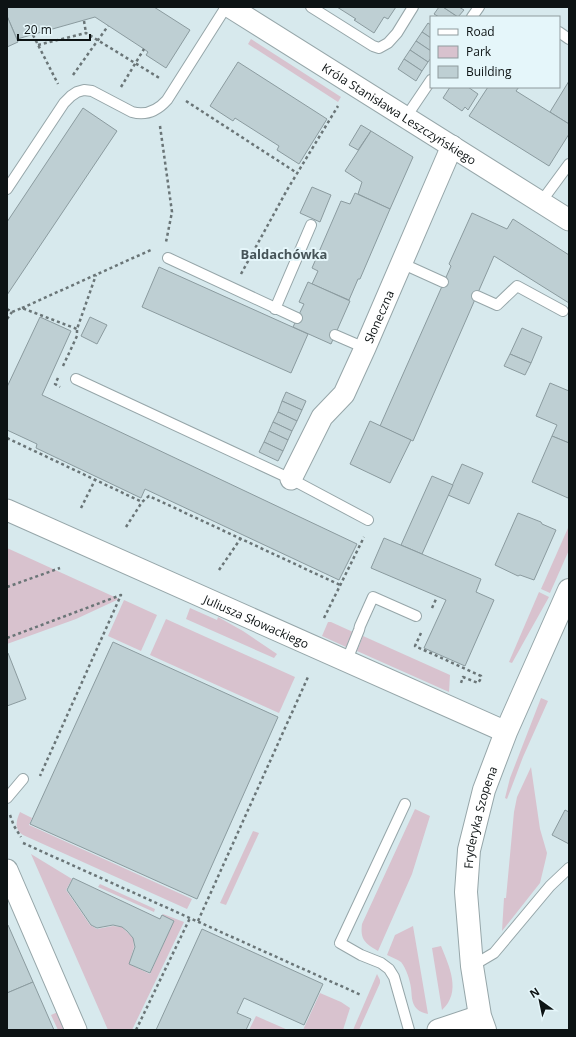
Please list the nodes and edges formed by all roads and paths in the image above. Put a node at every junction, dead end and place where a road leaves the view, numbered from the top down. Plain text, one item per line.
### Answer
1 (226, 7) edge
2 (230, 7) edge
3 (311, 7) edge
4 (413, 7) edge
5 (479, 7) edge
6 (473, 16) edge
7 (84, 21) dead end
8 (108, 26) dead end
9 (86, 33) junction
10 (560, 33) edge
11 (33, 35) dead end
12 (569, 39) edge
13 (98, 40) junction
14 (38, 45) junction
15 (144, 49) dead end
16 (136, 63) junction
17 (430, 81) edge
18 (174, 90) junction
19 (62, 92) junction
20 (67, 101) junction
21 (112, 101) junction
22 (338, 106) dead end
23 (158, 108) junction
24 (406, 117) junction
25 (452, 146) junction
26 (569, 164) edge
27 (297, 173) junction
28 (7, 189) edge
29 (541, 202) junction
30 (569, 220) edge
31 (311, 225) dead end
32 (165, 244) junction
33 (168, 258) joint
34 (401, 263) junction
35 (443, 282) dead end
36 (233, 288) junction
37 (477, 296) dead end
38 (22, 308) junction
39 (276, 308) junction
40 (7, 309) edge
41 (563, 311) dead end
42 (12, 312) junction
43 (297, 318) dead end
44 (7, 319) edge
45 (77, 329) dead end
46 (334, 335) dead end
47 (365, 348) junction
48 (76, 380) dead end
49 (7, 438) edge
50 (291, 479) junction
51 (95, 480) junction
52 (142, 502) junction
53 (81, 508) dead end
54 (7, 510) edge
55 (368, 520) joint
56 (126, 527) dead end
57 (241, 538) junction
58 (60, 568) dead end
59 (219, 570) dead end
60 (340, 585) junction
61 (7, 587) edge
62 (569, 590) edge
63 (437, 597) dead end
64 (430, 611) dead end
65 (416, 616) dead end
66 (324, 618) dead end
67 (421, 632) dead end
68 (7, 638) edge
69 (347, 660) junction
70 (308, 677) dead end
71 (461, 683) dead end
72 (506, 732) junction
73 (23, 779) joint
74 (7, 798) edge
75 (405, 804) dead end
76 (9, 812) dead end
77 (21, 837) dead end
78 (23, 843) dead end
79 (569, 868) edge
80 (7, 870) edge
81 (190, 918) junction
82 (198, 921) junction
83 (472, 966) junction
84 (361, 995) dead end
85 (483, 1023) edge
86 (76, 1030) edge
87 (136, 1030) edge
88 (409, 1030) edge
89 (438, 1030) edge

1 - 18 lane
2 - 24 street, Króla Stanisława Leszczyńskiego
3 - 4 lane
5 - 6 lane
7 - 9 path
8 - 13 path
9 - 13 path
9 - 14 path
10 - 12 lane
11 - 14 path
13 - 16 path
13 - 19 path
14 - 19 path
15 - 16 path
16 - 18 path
16 - 21 path
17 - 24 lane
18 - 23 lane
18 - 27 path
19 - 20 path
20 - 21 lane
20 - 28 lane
21 - 23 lane
22 - 27 path
23 - 32 path
24 - 25 street, Króla Stanisława Leszczyńskiego
25 - 29 street, Króla Stanisława Leszczyńskiego
25 - 34 street, Słoneczna
26 - 29 lane
27 - 36 path
29 - 30 street, Króla Stanisława Leszczyńskiego
31 - 39 lane
32 - 33 path
32 - 38 path
33 - 36 lane
34 - 35 lane
34 - 47 street, Słoneczna
36 - 39 lane
37 - 41 lane
38 - 42 path
38 - 45 path
39 - 43 lane
40 - 42 path
42 - 44 path
46 - 47 lane
47 - 50 street, Słoneczna
48 - 50 lane
49 - 51 path
50 - 55 lane
51 - 52 path
51 - 53 path
52 - 56 path
52 - 57 path
54 - 69 street, Juliusza Słowackiego
55 - 60 path
57 - 59 path
57 - 60 path
58 - 61 path
60 - 66 path
62 - 72 street, Fryderyka Szopena
63 - 64 path
65 - 69 lane
67 - 71 path
68 - 73 path
69 - 72 street, Juliusza Słowackiego
70 - 82 path
72 - 83 street, Fryderyka Szopena
73 - 74 lane
75 - 88 lane
76 - 77 path
78 - 81 path
79 - 83 lane
80 - 86 street
81 - 82 path
81 - 87 path
82 - 84 path
83 - 85 street, Fryderyka Szopena
85 - 89 street, Fryderyka Szopena

